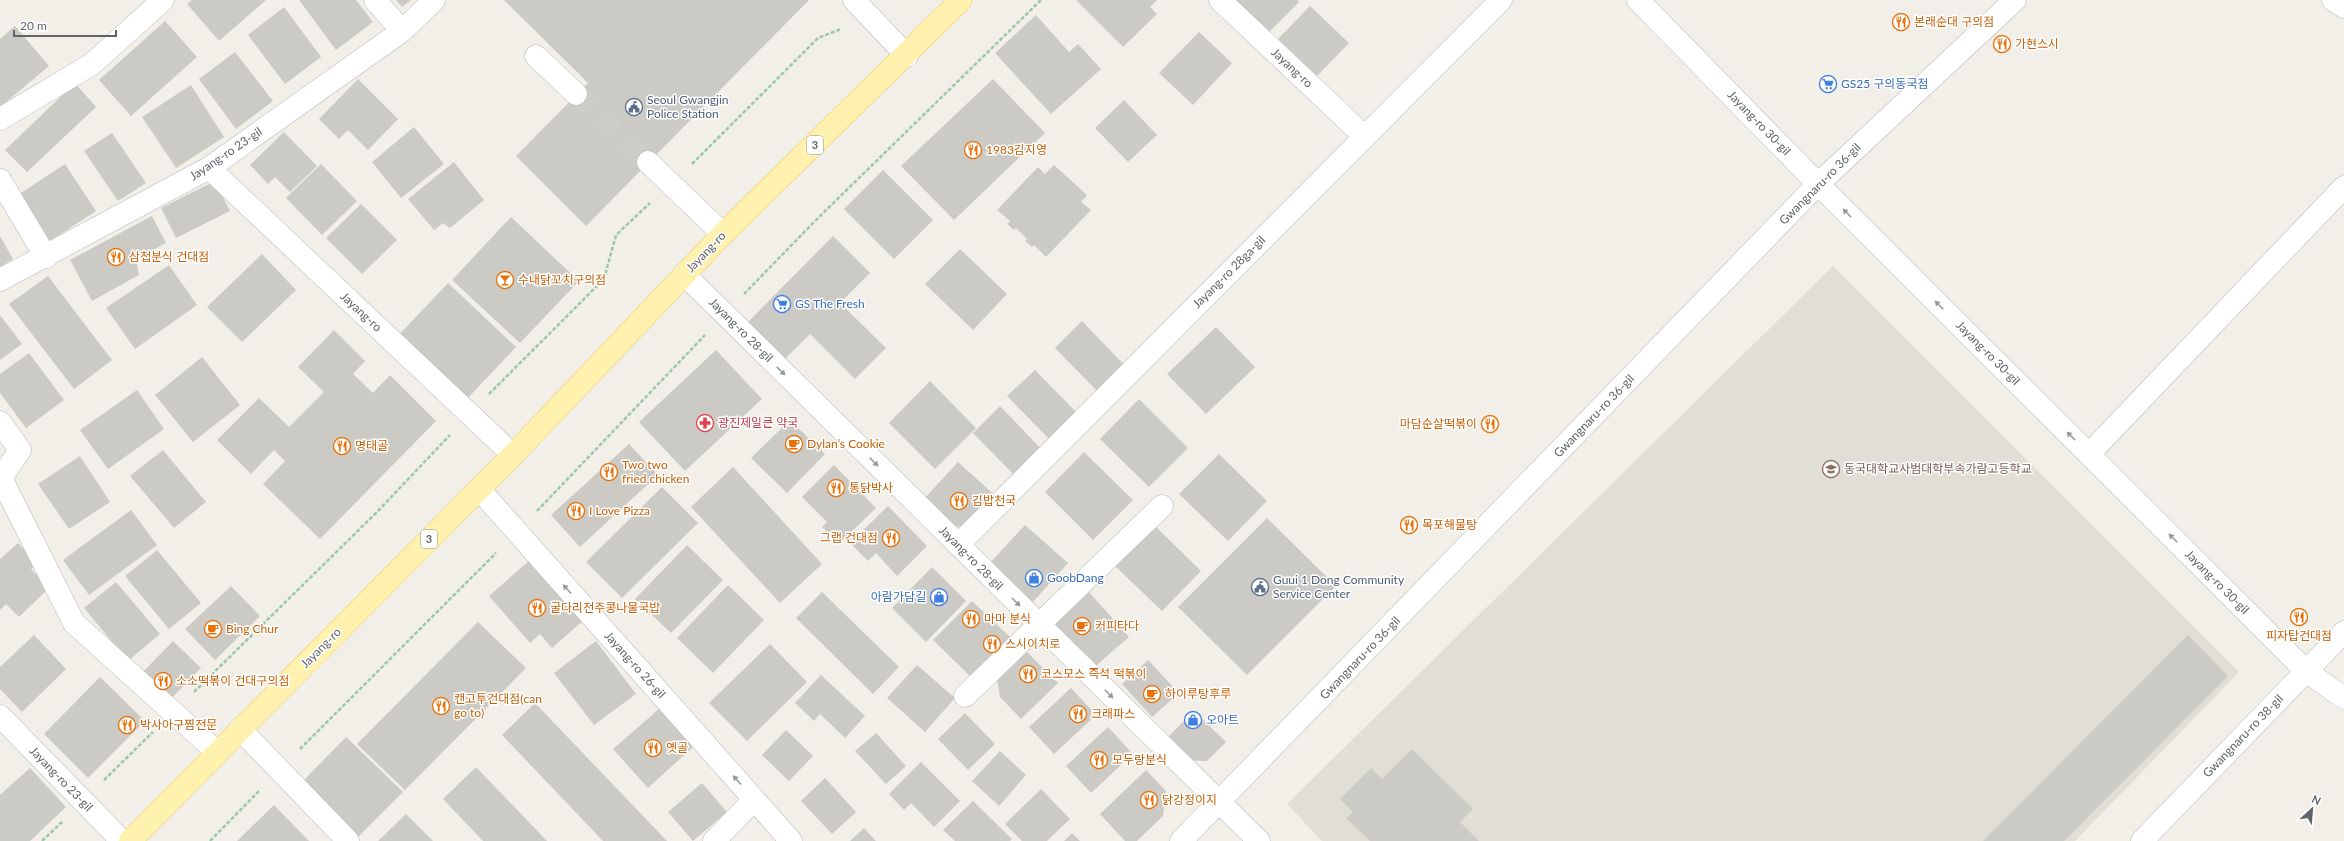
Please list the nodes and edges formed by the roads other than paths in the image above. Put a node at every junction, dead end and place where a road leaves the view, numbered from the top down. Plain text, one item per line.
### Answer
1 (164, 0) edge
2 (375, 0) edge
3 (434, 0) edge
4 (854, 0) edge
5 (961, 0) edge
6 (1220, 0) edge
7 (1501, 0) edge
8 (1638, 0) edge
9 (2015, 0) edge
10 (2333, 0) edge
11 (2344, 6) edge
12 (402, 31) junction
13 (536, 56) dead end
14 (907, 56) junction
15 (576, 94) tunnel mouth
16 (0, 119) edge
17 (1364, 136) junction
18 (648, 162) tunnel mouth
19 (209, 168) junction
20 (0, 180) edge
21 (1818, 184) junction
22 (2344, 187) edge
23 (723, 234) junction
24 (46, 257) junction
25 (684, 274) junction
26 (0, 280) edge
27 (0, 422) edge
28 (2089, 454) junction
29 (513, 455) junction
30 (478, 489) junction
31 (1162, 506) dead end
32 (958, 545) junction
33 (1039, 625) junction
34 (2344, 632) edge
35 (2306, 671) junction
36 (965, 696) dead end
37 (2344, 698) edge
38 (0, 716) edge
39 (240, 729) junction
40 (218, 752) junction
41 (754, 800) junction
42 (1219, 803) junction
43 (122, 841) edge
44 (130, 841) edge
45 (348, 841) edge
46 (714, 841) edge
47 (791, 841) edge
48 (1181, 841) edge
49 (1259, 841) edge
50 (2142, 841) edge

1 - 16 street
2 - 12 street
3 - 12 street, Jayang-ro 23-gil
4 - 14 street
5 - 14 main road, Jayang-ro / 3
6 - 17 street, Jayang-ro
7 - 17 street, Jayang-ro 28ga-gil
8 - 21 street, Jayang-ro 30-gil
9 - 21 street, Gwangnaru-ro 36-gil
10 - 11 street
12 - 19 street, Jayang-ro 23-gil
13 - 15 street
14 - 23 main road, Jayang-ro / 3
17 - 32 street, Jayang-ro 28ga-gil
18 - 23 street
19 - 24 street, Jayang-ro 23-gil
19 - 29 street, Jayang-ro
20 - 24 street
28 -> 21 street, Jayang-ro 30-gil
21 - 42 street, Gwangnaru-ro 36-gil
22 - 28 street
23 - 25 main road, Jayang-ro / 3
24 - 26 street, Jayang-ro 23-gil
25 - 29 main road, Jayang-ro / 3
25 -> 32 street, Jayang-ro 28-gil
27 - 40 street
35 -> 28 street, Jayang-ro 30-gil
29 - 30 main road, Jayang-ro / 3
30 - 39 main road, Jayang-ro / 3
41 -> 30 street, Jayang-ro 26-gil
31 - 33 street
32 -> 33 street, Jayang-ro 28-gil
33 - 36 street
33 -> 42 street, Jayang-ro 28-gil
34 - 35 street, Gwangnaru-ro 38-gil
35 - 37 street, Jayang-ro 30-gil
35 - 50 street, Gwangnaru-ro 38-gil
38 - 43 street, Jayang-ro 23-gil
39 - 40 main road, Jayang-ro / 3
39 - 45 street
40 - 44 main road, Jayang-ro / 3
41 - 46 street
41 - 47 street, Jayang-ro 26-gil
42 - 48 street, Gwangnaru-ro 36-gil
42 - 49 street, Jayang-ro 28-gil

